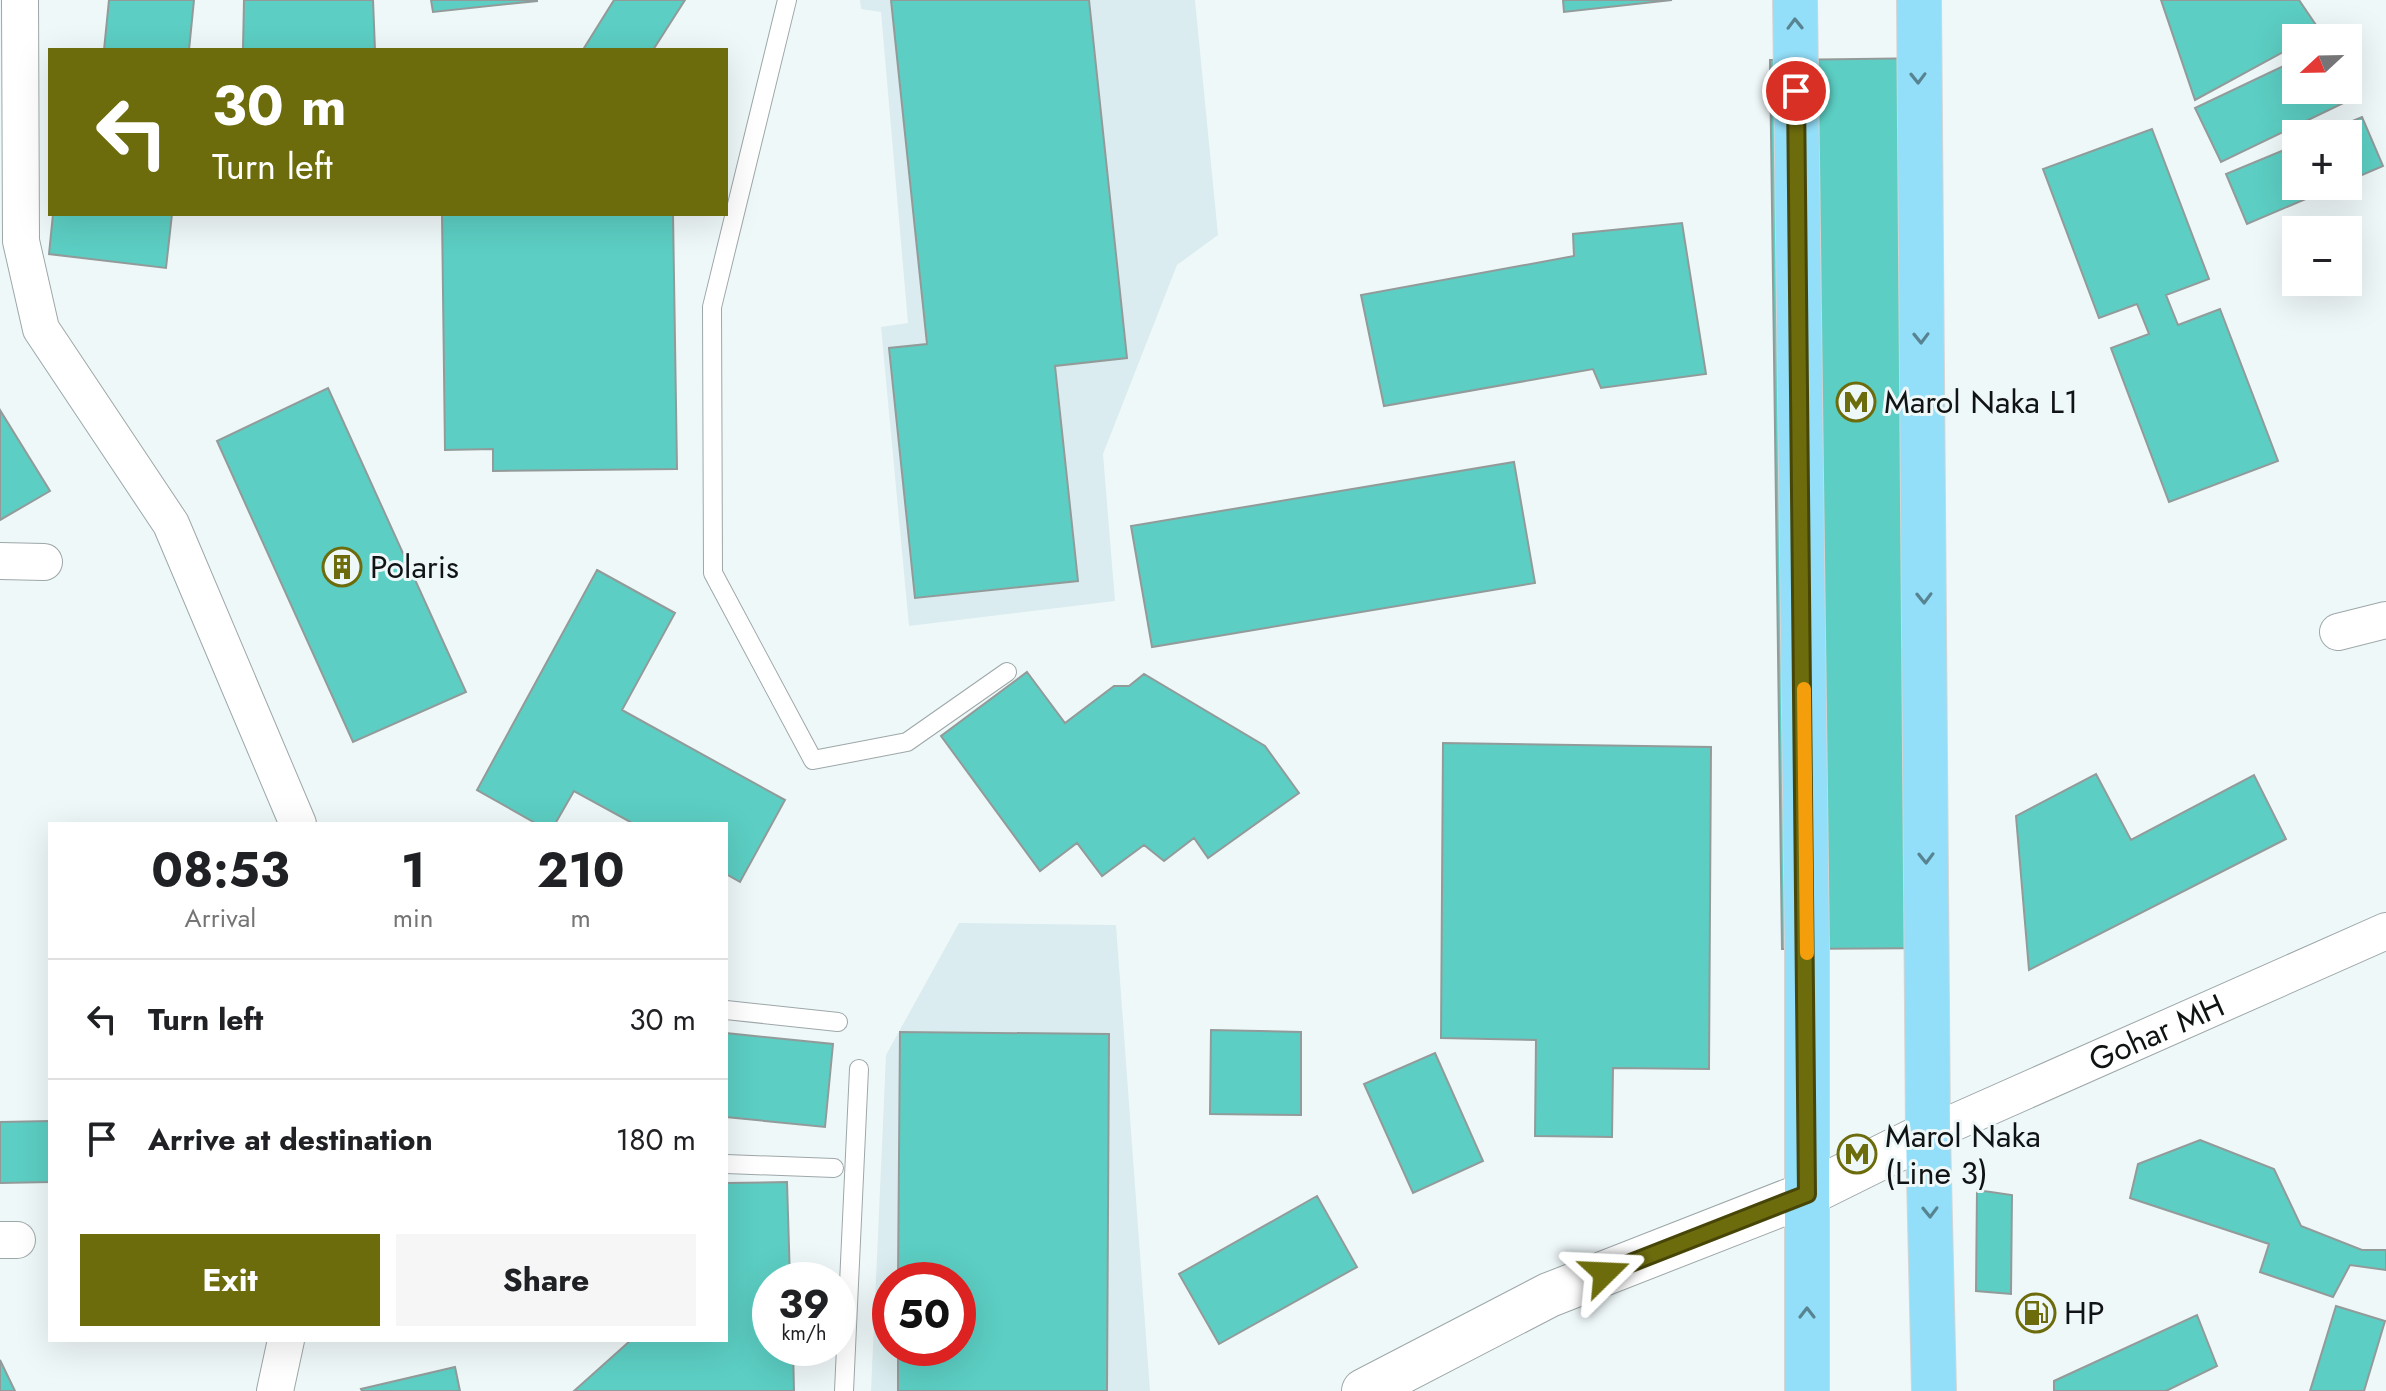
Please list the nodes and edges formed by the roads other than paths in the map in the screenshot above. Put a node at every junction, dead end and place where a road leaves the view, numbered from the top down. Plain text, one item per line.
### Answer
1 (787, 0) edge
2 (1795, 0) edge
3 (1919, 0) edge
4 (13, 10) edge
5 (10, 162) edge
6 (0, 561) edge
7 (44, 562) dead end
8 (2386, 620) edge
9 (2338, 632) dead end
10 (1007, 672) dead end
11 (297, 822) edge
12 (2386, 931) edge
13 (728, 1010) edge
14 (838, 1022) dead end
15 (859, 1069) dead end
16 (1928, 1134) junction
17 (728, 1164) edge
18 (834, 1168) dead end
19 (1807, 1194) junction
20 (286, 1342) edge
21 (275, 1391) edge
22 (844, 1391) edge
23 (1364, 1391) edge
24 (1807, 1391) edge
25 (1934, 1391) edge

1 - 10 lane
19 -> 2 main road
3 -> 16 main road
4 - 5 street
5 - 11 street
6 - 7 street
8 - 9 street
12 - 16 street, Gohar MH
13 - 14 lane
15 - 22 lane
16 - 19 main road
16 -> 25 main road
17 - 18 lane
19 - 23 main road
24 -> 19 main road
20 - 21 street

